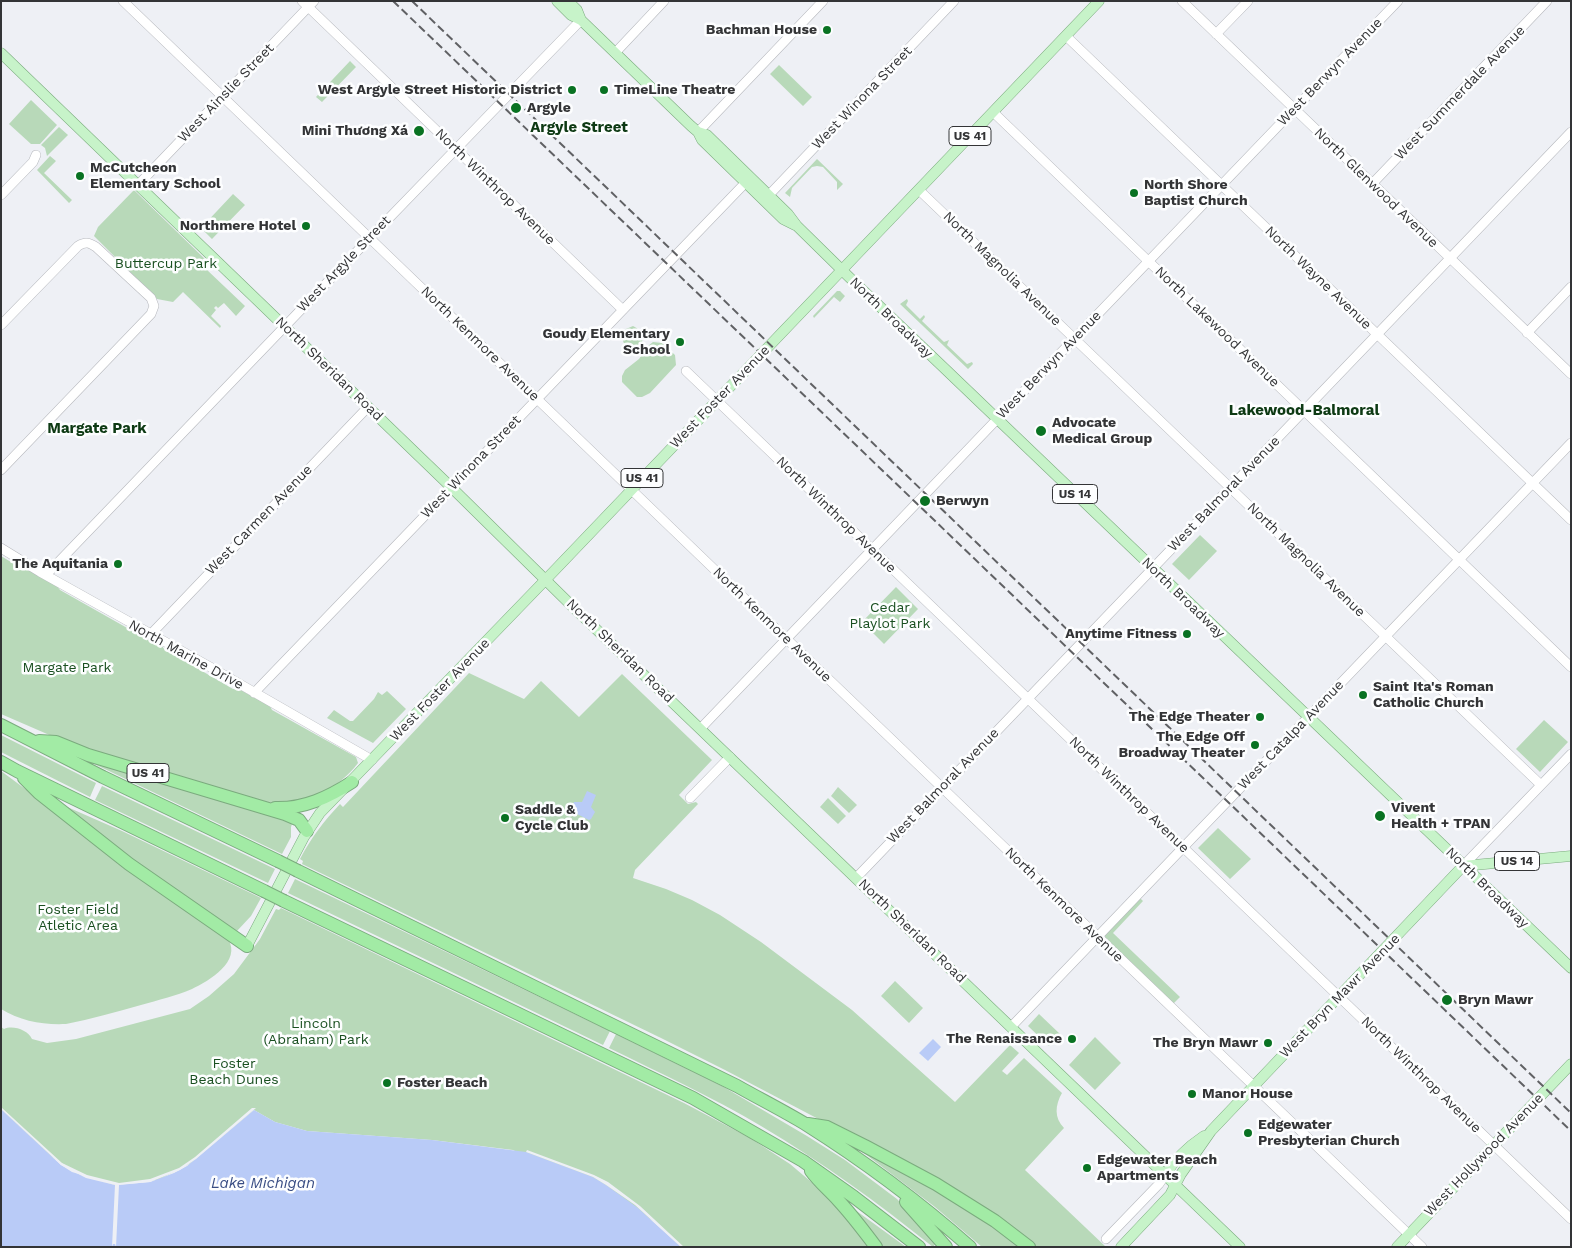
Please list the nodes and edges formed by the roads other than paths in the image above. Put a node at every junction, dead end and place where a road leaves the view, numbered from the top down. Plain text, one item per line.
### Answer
1 (123, 1) edge
2 (557, 1) edge
3 (568, 1) edge
4 (664, 1) edge
5 (823, 1) edge
6 (954, 1) edge
7 (1099, 1) edge
8 (1182, 1) edge
9 (1248, 1) edge
10 (1398, 1) edge
11 (1548, 1) edge
12 (308, 3) edge
13 (581, 20) junction
14 (1216, 34) junction
15 (1066, 36) junction
16 (615, 53) junction
17 (3, 57) edge
18 (222, 96) junction
19 (1294, 109) junction
20 (993, 112) junction
21 (698, 132) junction
22 (1571, 132) edge
23 (456, 149) junction
24 (36, 155) dead end
25 (748, 180) junction
26 (1372, 184) junction
27 (138, 185) junction
28 (1222, 186) junction
29 (919, 190) junction
30 (1, 195) edge
31 (769, 195) junction
32 (797, 226) junction
33 (370, 237) junction
34 (1450, 258) junction
35 (1149, 262) junction
36 (842, 270) junction
37 (1571, 287) edge
38 (623, 310) junction
39 (1, 325) edge
40 (284, 326) junction
41 (1527, 333) junction
42 (1377, 334) junction
43 (1075, 338) junction
44 (686, 372) dead end
45 (1571, 374) edge
46 (537, 399) junction
47 (717, 400) junction
48 (368, 407) junction
49 (1304, 411) junction
50 (997, 420) junction
51 (1571, 443) edge
52 (1, 470) edge
53 (1532, 483) junction
54 (1230, 487) junction
55 (452, 488) junction
56 (632, 490) junction
57 (1571, 520) edge
58 (1, 548) edge
59 (872, 549) junction
60 (1459, 560) junction
61 (1153, 568) junction
62 (46, 575) junction
63 (546, 580) junction
64 (151, 634) junction
65 (1385, 636) junction
66 (786, 639) junction
67 (1571, 667) edge
68 (254, 693) junction
69 (1028, 698) junction
70 (1308, 717) junction
71 (1, 725) edge
72 (701, 728) junction
73 (32, 740) junction
74 (1571, 754) edge
75 (730, 757) junction
76 (372, 760) junction
77 (1, 762) edge
78 (17, 771) junction
79 (352, 782) junction
80 (1541, 785) junction
81 (942, 788) junction
82 (690, 798) dead end
83 (264, 807) junction
84 (307, 830) junction
85 (1183, 848) junction
86 (1571, 856) edge
87 (1463, 866) junction
88 (856, 878) junction
89 (1098, 937) junction
90 (247, 946) joint
91 (1571, 968) edge
92 (1339, 997) junction
93 (1011, 1027) junction
94 (1571, 1064) edge
95 (1254, 1086) junction
96 (806, 1124) junction
97 (1211, 1131) junction
98 (1494, 1145) junction
99 (803, 1161) junction
100 (1165, 1175) junction
101 (888, 1181) junction
102 (1176, 1185) junction
103 (1571, 1219) edge
104 (1409, 1234) junction
105 (1106, 1239) dead end
106 (1120, 1245) edge
107 (876, 1247) edge
108 (919, 1247) edge
109 (946, 1247) edge
110 (970, 1247) edge
111 (1029, 1247) edge
112 (1240, 1247) edge
113 (1397, 1247) edge
114 (1422, 1247) edge

1 - 18 street, North Kenmore Avenue
2 - 13 main road, North Broadway
3 - 13 main road, North Broadway
4 - 16 street
5 - 21 street
6 - 31 street, West Winona Street
7 - 15 main road, West Foster Avenue / US 41
8 - 14 street, North Glenwood Avenue
9 - 14 street
10 - 19 street, West Berwyn Avenue
11 - 26 street, West Summerdale Avenue
12 - 18 street, West Ainslie Street
12 - 23 street, North Winthrop Avenue
13 - 16 main road, North Broadway
13 - 23 street, West Argyle Street
14 - 19 street, North Glenwood Avenue
15 - 20 main road, West Foster Avenue / US 41
15 - 28 street, North Wayne Avenue
16 - 21 main road, North Broadway
17 - 27 main road, North Sheridan Road
18 - 27 street, West Ainslie Street
18 - 33 street, North Kenmore Avenue
19 - 26 street, North Glenwood Avenue
19 - 28 street, West Berwyn Avenue
20 - 29 main road, West Foster Avenue / US 41
20 - 35 street, North Lakewood Avenue
21 - 25 main road, North Broadway
22 - 34 street, West Balmoral Avenue
23 - 33 street, West Argyle Street
23 - 38 street, North Winthrop Avenue
24 - 30 street
25 - 31 main road, North Broadway
25 - 32 main road, North Broadway
25 - 38 street, West Winona Street
26 - 34 street, North Glenwood Avenue
27 - 40 main road, North Sheridan Road
28 - 35 street, West Berwyn Avenue
28 - 42 street, North Wayne Avenue
29 - 36 main road, West Foster Avenue / US 41
29 - 43 street, North Magnolia Avenue
31 - 32 main road, North Broadway
32 - 36 main road, North Broadway
33 - 40 street, West Argyle Street
33 - 46 street, North Kenmore Avenue
34 - 41 street, North Glenwood Avenue
34 - 42 street, West Balmoral Avenue
35 - 43 street, West Berwyn Avenue
35 - 49 street, North Lakewood Avenue
36 - 47 main road, West Foster Avenue / US 41
36 - 50 main road, North Broadway / US 14
37 - 41 street
38 - 46 street, West Winona Street
39 - 52 street
40 - 48 main road, North Sheridan Road
40 - 62 street, West Argyle Street
41 - 45 street, North Glenwood Avenue
42 - 49 street, West Balmoral Avenue
42 - 53 street, North Wayne Avenue
43 - 50 street, West Berwyn Avenue
43 - 54 street, North Magnolia Avenue
44 - 47 street, North Winthrop Avenue
46 - 55 street, West Winona Street
46 - 56 street, North Kenmore Avenue
47 - 56 main road, West Foster Avenue / US 41
47 - 59 street, North Winthrop Avenue
48 - 55 main road, North Sheridan Road
48 - 64 street, West Carmen Avenue
49 - 54 street, West Balmoral Avenue
49 - 60 street, North Lakewood Avenue
50 - 59 street, West Berwyn Avenue
50 - 61 main road, North Broadway / US 14
51 - 53 street, West Catalpa Avenue
53 - 57 street, North Wayne Avenue
53 - 60 street, West Catalpa Avenue
54 - 61 street, West Balmoral Avenue
54 - 65 street, North Magnolia Avenue
55 - 63 main road, North Sheridan Road
55 - 68 street, West Winona Street
56 - 63 main road, West Foster Avenue / US 41
56 - 66 street, North Kenmore Avenue
58 - 62 street, North Marine Drive
59 - 66 street, West Berwyn Avenue
59 - 69 street, North Winthrop Avenue
60 - 65 street, West Catalpa Avenue
60 - 67 street, North Lakewood Avenue
61 - 69 street, West Balmoral Avenue
61 - 70 main road, North Broadway / US 14
62 - 64 street, North Marine Drive
63 - 72 main road, North Sheridan Road
63 - 76 main road, West Foster Avenue / US 41
64 - 68 street, North Marine Drive
65 - 70 street, West Catalpa Avenue
65 - 80 street, North Magnolia Avenue
66 - 72 street, West Berwyn Avenue
66 - 81 street, North Kenmore Avenue
68 - 76 street, North Marine Drive
69 - 81 street, West Balmoral Avenue
69 - 85 street, North Winthrop Avenue
70 - 85 street, West Catalpa Avenue
70 - 87 main road, North Broadway / US 14
71 - 73 highway, US 41
72 - 75 main road, North Sheridan Road
73 - 83 highway, US 41
73 - 96 highway, bridge
74 - 80 street, West Bryn Mawr Avenue
75 - 82 street
75 - 88 main road, North Sheridan Road
76 - 79 main road, West Foster Avenue / US 41
77 - 78 highway, US 41
78 - 90 highway, US 41
78 - 99 highway, bridge
79 - 83 highway, US 41
79 - 84 main road, West Foster Avenue / US 41
80 - 87 street, West Bryn Mawr Avenue
81 - 88 street, West Balmoral Avenue
81 - 89 street, North Kenmore Avenue
83 - 84 highway
84 - 90 main road, West Foster Avenue / US 41
85 - 89 street, West Catalpa Avenue
85 - 92 street, North Winthrop Avenue
86 - 87 main road, US 14
87 - 91 main road, North Broadway
87 - 92 main road, West Bryn Mawr Avenue
88 - 93 main road, North Sheridan Road
89 - 93 street, West Catalpa Avenue
89 - 95 street, North Kenmore Avenue
92 - 95 main road, West Bryn Mawr Avenue
92 - 98 street, North Winthrop Avenue
93 - 100 main road, North Sheridan Road
94 - 98 main road, West Hollywood Avenue
95 - 97 main road, West Bryn Mawr Avenue
95 - 104 street, North Kenmore Avenue
96 - 101 highway
96 - 111 highway
97 - 100 main road
97 - 102 main road, West Bryn Mawr Avenue
98 - 103 street, North Winthrop Avenue
98 - 104 main road, West Hollywood Avenue
99 - 107 highway
99 - 108 highway
100 - 102 main road, North Sheridan Road
100 - 105 street
101 - 109 highway
101 - 110 highway
102 - 106 main road, West Bryn Mawr Avenue
102 - 112 main road, North Sheridan Road
104 - 113 main road, West Hollywood Avenue
104 - 114 street, North Kenmore Avenue

